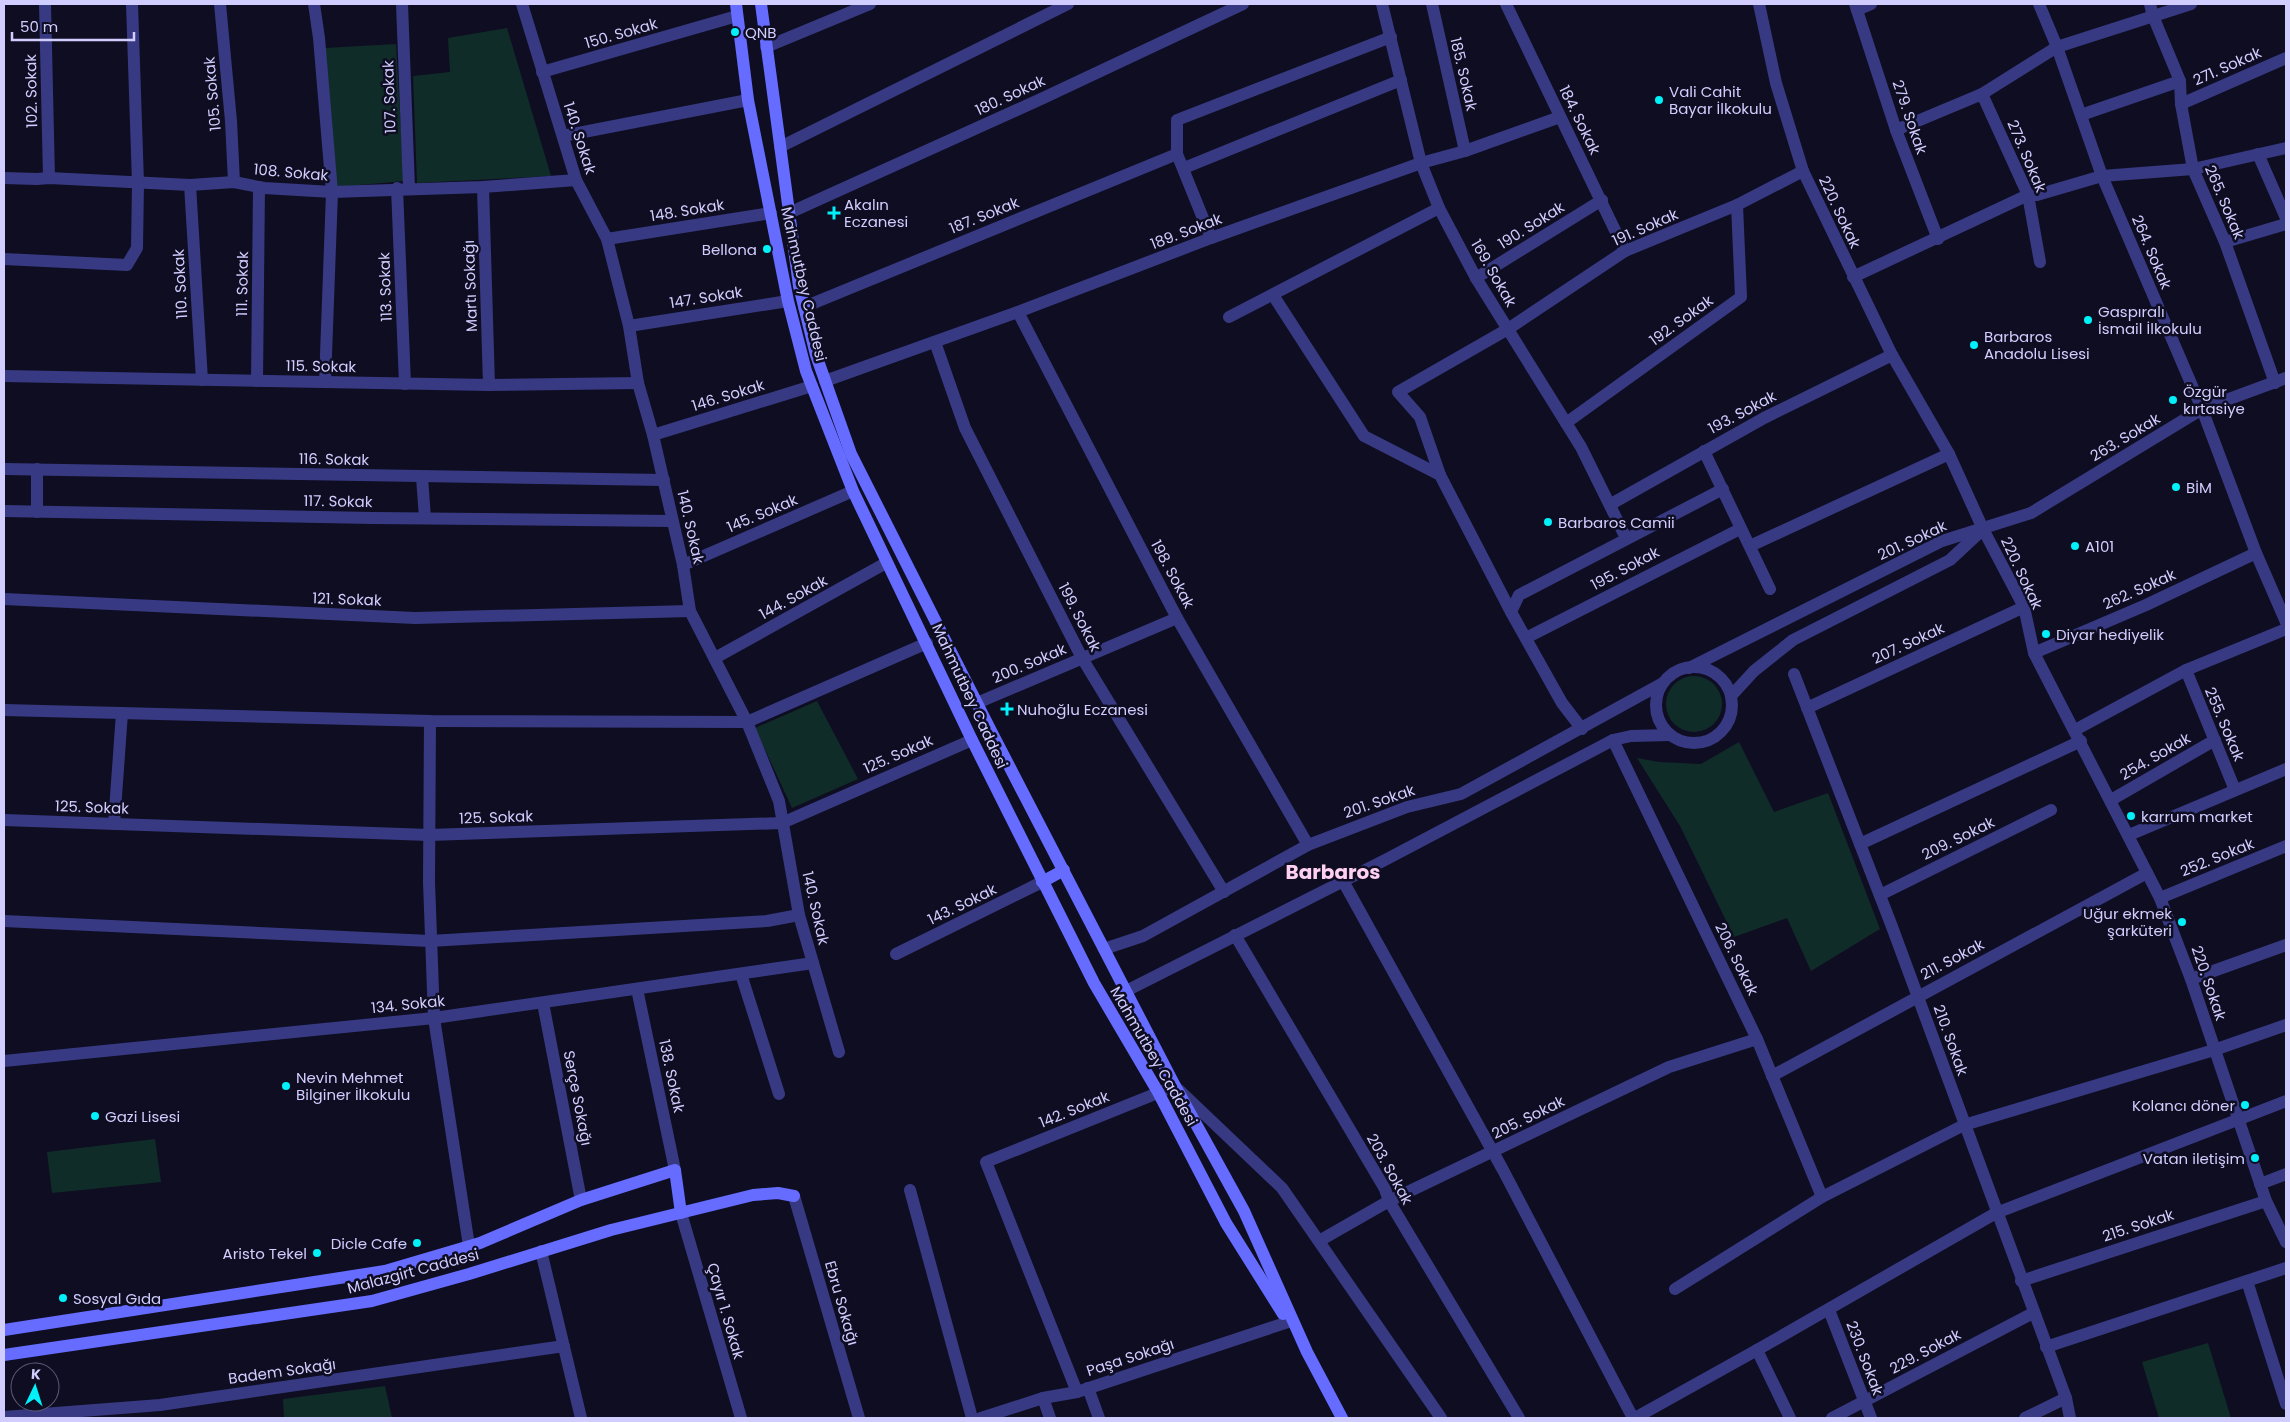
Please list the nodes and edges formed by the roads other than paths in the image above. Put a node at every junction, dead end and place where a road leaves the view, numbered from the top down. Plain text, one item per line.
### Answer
1 (45, 4) edge
2 (132, 4) edge
3 (220, 4) edge
4 (314, 4) edge
5 (402, 4) edge
6 (522, 4) edge
7 (760, 4) edge
8 (870, 4) edge
9 (1068, 4) edge
10 (1243, 4) edge
11 (1382, 4) edge
12 (1432, 4) edge
13 (1506, 4) edge
14 (1760, 4) edge
15 (1871, 4) edge
16 (2039, 4) edge
17 (2191, 4) edge
18 (1856, 7) edge
19 (736, 10) edge
20 (2151, 10) edge
21 (1391, 37) junction
22 (766, 47) junction
23 (2057, 47) junction
24 (2286, 58) edge
25 (542, 72) junction
26 (1402, 80) junction
27 (2180, 82) junction
28 (1982, 94) junction
29 (748, 100) junction
30 (2182, 104) junction
31 (2081, 115) junction
32 (1560, 117) junction
33 (1896, 130) junction
34 (563, 136) junction
35 (780, 148) junction
36 (2286, 148) edge
37 (1465, 151) junction
38 (1177, 154) junction
39 (2258, 154) junction
40 (1421, 163) junction
41 (1184, 168) junction
42 (2193, 168) junction
43 (1803, 172) junction
44 (2102, 176) junction
45 (4, 178) edge
46 (49, 178) junction
47 (576, 180) junction
48 (234, 182) junction
49 (138, 183) junction
50 (190, 185) junction
51 (259, 187) junction
52 (484, 187) junction
53 (403, 188) junction
54 (332, 192) junction
55 (2028, 195) junction
56 (1602, 200) junction
57 (1737, 205) junction
58 (1439, 208) junction
59 (771, 213) junction
60 (789, 213) junction
61 (2286, 218) edge
62 (2286, 224) edge
63 (1211, 238) junction
64 (607, 239) junction
65 (1938, 239) junction
66 (2225, 242) junction
67 (1625, 252) junction
68 (4, 259) edge
69 (2040, 262) dead end
70 (1853, 277) junction
71 (1476, 278) junction
72 (1273, 295) junction
73 (788, 301) junction
74 (804, 307) junction
75 (1018, 312) junction
76 (1229, 317) dead end
77 (629, 326) junction
78 (1508, 329) junction
79 (935, 342) junction
80 (1892, 355) junction
81 (4, 376) edge
82 (202, 380) junction
83 (257, 381) junction
84 (825, 381) junction
85 (2280, 381) edge
86 (325, 382) junction
87 (638, 383) junction
88 (405, 384) junction
89 (489, 385) junction
90 (812, 386) junction
91 (2202, 409) junction
92 (1566, 423) junction
93 (653, 435) junction
94 (1704, 450) junction
95 (1949, 454) junction
96 (4, 469) edge
97 (37, 469) junction
98 (1440, 475) junction
99 (422, 476) junction
100 (664, 480) junction
101 (1723, 489) junction
102 (853, 491) junction
103 (1611, 504) junction
104 (4, 511) edge
105 (37, 512) junction
106 (425, 518) junction
107 (672, 521) junction
108 (1740, 529) junction
109 (1983, 529) junction
110 (1626, 538) junction
111 (1750, 546) junction
112 (2256, 553) junction
113 (886, 563) junction
114 (683, 565) junction
115 (1770, 589) dead end
116 (4, 600) edge
117 (2024, 607) junction
118 (690, 611) junction
119 (1511, 612) junction
120 (1177, 618) junction
121 (2286, 622) edge
122 (2286, 629) edge
123 (1526, 638) junction
124 (927, 643) junction
125 (2034, 653) junction
126 (715, 658) junction
127 (1082, 658) junction
128 (1689, 668) junction
129 (2186, 670) junction
130 (1794, 674) dead end
131 (1663, 683) junction
132 (1732, 696) junction
133 (977, 703) junction
134 (1807, 708) junction
135 (4, 710) edge
136 (122, 713) junction
137 (430, 721) junction
138 (746, 722) junction
139 (1582, 729) junction
140 (991, 731) junction
141 (1670, 734) junction
142 (2078, 736) junction
143 (972, 740) junction
144 (1612, 740) junction
145 (2215, 740) junction
146 (2286, 769) edge
147 (2235, 790) junction
148 (2111, 800) junction
149 (2051, 810) dead end
150 (4, 820) edge
151 (782, 823) junction
152 (114, 824) junction
153 (429, 835) junction
154 (2129, 835) junction
155 (1860, 844) junction
156 (1308, 845) junction
157 (2286, 846) edge
158 (1064, 870) junction
159 (2147, 872) junction
160 (1343, 881) junction
161 (1042, 882) junction
162 (1224, 892) junction
163 (1880, 895) junction
164 (2160, 898) junction
165 (799, 915) junction
166 (4, 921) edge
167 (1235, 936) junction
168 (430, 941) junction
169 (2286, 945) edge
170 (1104, 949) junction
171 (896, 954) dead end
172 (813, 963) junction
173 (741, 974) junction
174 (2192, 979) junction
175 (637, 989) junction
176 (1126, 992) junction
177 (1918, 996) junction
178 (542, 1003) junction
179 (434, 1018) junction
180 (2286, 1025) edge
181 (1757, 1039) junction
182 (2214, 1050) junction
183 (839, 1052) dead end
184 (4, 1061) edge
185 (1772, 1076) junction
186 (1175, 1086) junction
187 (1158, 1092) junction
188 (779, 1094) dead end
189 (2286, 1101) edge
190 (2238, 1120) junction
191 (1964, 1125) junction
192 (1493, 1152) junction
193 (675, 1170) junction
194 (2286, 1174) edge
195 (2260, 1184) junction
196 (910, 1190) dead end
197 (794, 1196) joint
198 (1822, 1197) junction
199 (581, 1200) junction
200 (1389, 1201) junction
201 (2266, 1201) junction
202 (1996, 1213) junction
203 (681, 1214) junction
204 (1320, 1241) junction
205 (2286, 1242) edge
206 (469, 1246) junction
207 (541, 1251) junction
208 (2286, 1268) edge
209 (2021, 1280) junction
210 (2247, 1281) junction
211 (1675, 1289) dead end
212 (1829, 1310) junction
213 (2033, 1313) junction
214 (1288, 1322) junction
215 (4, 1330) edge
216 (564, 1346) junction
217 (2046, 1347) junction
218 (1757, 1350) junction
219 (1307, 1352) junction
220 (4, 1355) edge
221 (1083, 1390) junction
222 (1044, 1398) junction
223 (2066, 1398) junction
224 (1864, 1401) junction
225 (2286, 1404) edge
226 (160, 1405) junction
227 (4, 1417) edge
228 (161, 1418) edge
229 (581, 1418) edge
230 (741, 1418) edge
231 (859, 1418) edge
232 (972, 1418) edge
233 (981, 1418) edge
234 (1050, 1418) edge
235 (1099, 1418) edge
236 (1342, 1418) edge
237 (1441, 1418) edge
238 (1519, 1418) edge
239 (1634, 1418) edge
240 (1790, 1418) edge
241 (1832, 1418) edge
242 (1871, 1418) edge
243 (2025, 1418) edge
244 (2070, 1418) edge

1 - 46 street, 102. Sokak
2 - 49 street
3 - 48 street, 105. Sokak
4 - 54 street
5 - 53 street, 107. Sokak
6 - 25 street, 140. Sokak
7 - 22 main road, Mahmutbey Caddesi
8 - 22 street
9 - 35 street
10 - 60 street, 180. Sokak
11 - 21 street, 169. Sokak
12 - 37 street, 185. Sokak
13 - 32 street, 184. Sokak
14 - 43 street, 220. Sokak
15 - 18 street
16 - 23 street, 264. Sokak
17 - 20 street
18 - 33 street, 279. Sokak
19 - 25 street, 150. Sokak
19 - 29 main road, Mahmutbey Caddesi
20 - 23 street
20 - 27 street, 265. Sokak
21 - 26 street, 169. Sokak
21 - 38 street
22 - 35 main road, Mahmutbey Caddesi
23 - 28 street
23 - 31 street, 264. Sokak
24 - 30 street, 271. Sokak
25 - 34 street, 140. Sokak
26 - 40 street, 169. Sokak
26 - 41 street
27 - 30 street, 265. Sokak
27 - 31 street, 271. Sokak
28 - 33 street
28 - 55 street, 273. Sokak
29 - 34 street
29 - 59 main road, Mahmutbey Caddesi
30 - 42 street, 265. Sokak
31 - 44 street, 264. Sokak
32 - 37 street, 189. Sokak
32 - 56 street, 184. Sokak
33 - 65 street, 279. Sokak
34 - 47 street, 140. Sokak
35 - 60 main road, Mahmutbey Caddesi
36 - 39 street
37 - 40 street, 189. Sokak
38 - 41 street
38 - 74 street, 187. Sokak
39 - 42 street
39 - 61 street
40 - 58 street, 169. Sokak
40 - 63 street, 189. Sokak
41 - 63 street
42 - 44 street
42 - 66 street, 265. Sokak
43 - 57 street, 191. Sokak
43 - 70 street, 220. Sokak
44 - 55 street
44 - 91 street, 264. Sokak
45 - 46 street, 108. Sokak
46 - 49 street, 108. Sokak
47 - 52 street, 108. Sokak
47 - 64 street, 140. Sokak
48 - 50 street, 108. Sokak
48 - 51 street, 108. Sokak
49 - 50 street, 108. Sokak
49 - 68 street
50 - 82 street, 110. Sokak
51 - 54 street, 108. Sokak
51 - 83 street, 111. Sokak
52 - 53 street, 108. Sokak
52 - 89 street, Martı Sokağı
53 - 54 street, 108. Sokak
53 - 88 street, 113. Sokak
54 - 86 street
55 - 65 street
55 - 69 street, 273. Sokak
56 - 67 street, 184. Sokak
56 - 71 street, 190. Sokak
57 - 67 street, 191. Sokak
57 - 92 street, 192. Sokak
58 - 71 street, 169. Sokak
58 - 72 street
59 - 64 street, 148. Sokak
59 - 73 main road, Mahmutbey Caddesi
60 - 74 main road, Mahmutbey Caddesi
62 - 66 street
63 - 75 street, 189. Sokak
64 - 77 street, 140. Sokak
65 - 70 street
66 - 85 street, 265. Sokak
67 - 78 street, 191. Sokak
70 - 80 street, 220. Sokak
71 - 78 street, 169. Sokak
72 - 76 street
72 - 98 street
73 - 77 street, 147. Sokak
73 - 90 main road, Mahmutbey Caddesi
74 - 84 main road, Mahmutbey Caddesi
75 - 79 street, 189. Sokak
75 - 120 street, 198. Sokak
77 - 87 street, 140. Sokak
78 - 92 street, 169. Sokak
78 - 98 street, 191. Sokak
79 - 84 street, 189. Sokak
79 - 127 street, 199. Sokak
80 - 94 street, 193. Sokak
80 - 95 street, 220. Sokak
81 - 82 street, 115. Sokak
82 - 83 street, 115. Sokak
83 - 86 street, 115. Sokak
84 - 133 main road, Mahmutbey Caddesi
85 - 91 street, 263. Sokak
86 - 88 street, 115. Sokak
87 - 89 street, 115. Sokak
87 - 93 street, 140. Sokak
88 - 89 street, 115. Sokak
90 - 93 street, 146. Sokak
90 - 102 main road, Mahmutbey Caddesi
91 - 109 street, 263. Sokak
91 - 112 street, 264. Sokak
92 - 103 street, 169. Sokak
93 - 100 street, 140. Sokak
94 - 101 street
94 - 103 street, 193. Sokak
95 - 109 street, 220. Sokak
95 - 111 street
96 - 97 street, 116. Sokak
97 - 99 street, 116. Sokak
97 - 105 street
98 - 119 street
99 - 100 street, 116. Sokak
99 - 106 street
100 - 107 street, 140. Sokak
101 - 108 street
101 - 110 street
102 - 113 main road, Mahmutbey Caddesi
102 - 114 street, 145. Sokak
103 - 110 street, 169. Sokak
104 - 105 street, 117. Sokak
105 - 106 street, 117. Sokak
106 - 107 street, 117. Sokak
107 - 114 street, 140. Sokak
108 - 111 street
108 - 123 street, 195. Sokak
109 - 117 street, 220. Sokak
109 - 128 street, 201. Sokak
109 - 132 street, 201. Sokak
110 - 119 street
111 - 115 street
112 - 121 street, 264. Sokak
112 - 125 street, 262. Sokak
113 - 124 main road, Mahmutbey Caddesi
113 - 126 street, 144. Sokak
114 - 118 street, 140. Sokak
116 - 118 street, 121. Sokak
117 - 125 street, 220. Sokak
117 - 134 street, 207. Sokak
118 - 126 street, 140. Sokak
119 - 123 street
120 - 127 street, 200. Sokak
120 - 156 street, 198. Sokak
122 - 129 street
123 - 139 street
124 - 138 street
124 - 143 main road, Mahmutbey Caddesi
125 - 142 street, 220. Sokak
126 - 138 street, 140. Sokak
127 - 133 street, 200. Sokak
127 - 162 street, 199. Sokak
128 - 131 street, 201. Sokak
128 - 132 street
129 - 142 street
129 - 145 street, 255. Sokak
130 - 134 street, 210. Sokak
131 - 139 street, 201. Sokak
131 - 141 street
132 - 141 street
133 - 140 main road, Mahmutbey Caddesi
134 - 155 street, 210. Sokak
135 - 136 street
136 - 137 street
136 - 152 street
137 - 138 street
137 - 153 street
138 - 151 street, 140. Sokak
139 - 156 street, 201. Sokak
140 - 143 main road
140 - 158 main road, Mahmutbey Caddesi
141 - 144 street
142 - 148 street, 220. Sokak
142 - 155 street
143 - 151 street, 125. Sokak
143 - 161 main road, Mahmutbey Caddesi
144 - 160 street
144 - 181 street, 206. Sokak
145 - 147 street, 255. Sokak
145 - 148 street, 254. Sokak
146 - 147 street
147 - 154 street
148 - 154 street, 220. Sokak
149 - 163 street, 209. Sokak
150 - 152 street, 125. Sokak
151 - 153 street, 125. Sokak
151 - 165 street, 140. Sokak
152 - 153 street, 125. Sokak
153 - 168 street
154 - 159 street, 220. Sokak
155 - 163 street, 210. Sokak
156 - 162 street, 201. Sokak
157 - 164 street, 252. Sokak
158 - 161 main road
158 - 170 main road, Mahmutbey Caddesi
159 - 164 street, 220. Sokak
159 - 177 street, 211. Sokak
160 - 167 street
160 - 192 street
161 - 171 street, 143. Sokak
161 - 187 main road, Mahmutbey Caddesi
162 - 170 street, 201. Sokak
163 - 177 street, 210. Sokak
164 - 174 street, 220. Sokak
165 - 168 street
165 - 172 street, 140. Sokak
166 - 168 street
167 - 176 street
167 - 200 street, 203. Sokak
168 - 179 street
169 - 174 street
170 - 176 main road, Mahmutbey Caddesi
172 - 173 street, 134. Sokak
172 - 183 street, 140. Sokak
173 - 175 street, 134. Sokak
173 - 188 street
174 - 182 street, 220. Sokak
175 - 178 street, 134. Sokak
175 - 193 street, 138. Sokak
176 - 186 main road, Mahmutbey Caddesi
177 - 185 street, 211. Sokak
177 - 191 street, 210. Sokak
178 - 179 street, 134. Sokak
178 - 199 street, Serçe Sokağı
179 - 184 street, 134. Sokak
179 - 206 street
180 - 182 street
181 - 185 street, 206. Sokak
181 - 192 street, 205. Sokak
182 - 190 street, 220. Sokak
182 - 191 street
185 - 198 street, 206. Sokak
186 - 187 street, 142. Sokak
186 - 204 street
186 - 219 main road, Mahmutbey Caddesi
187 - 214 main road, Mahmutbey Caddesi
187 - 221 street, 142. Sokak
189 - 190 street
190 - 195 street, 220. Sokak
190 - 202 street
191 - 198 street
191 - 202 street, 210. Sokak
192 - 200 street, 205. Sokak
192 - 239 street
193 - 199 main road, Malazgirt Caddesi
193 - 203 main road
194 - 195 street
195 - 201 street, 220. Sokak
196 - 232 street
197 - 203 main road, Malazgirt Caddesi
197 - 231 street, Ebru Sokağı
198 - 211 street
199 - 206 main road, Malazgirt Caddesi
200 - 204 street, 205. Sokak
200 - 238 street, 203. Sokak
201 - 205 street, 220. Sokak
201 - 209 street, 215. Sokak
202 - 209 street, 210. Sokak
202 - 212 street
203 - 207 main road, Malazgirt Caddesi
203 - 230 street, Çayır 1. Sokak
204 - 237 street
206 - 215 main road, Malazgirt Caddesi
207 - 216 street
207 - 220 main road, Malazgirt Caddesi
208 - 210 street
209 - 213 street, 210. Sokak
210 - 217 street
210 - 225 street
212 - 218 street
212 - 224 street, 230. Sokak
213 - 217 street, 210. Sokak
213 - 224 street, 229. Sokak
214 - 219 main road, Mahmutbey Caddesi
214 - 221 street, Paşa Sokağı
216 - 226 street, Badem Sokağı
216 - 229 street
217 - 223 street, 210. Sokak
218 - 239 street
218 - 240 street
219 - 236 main road, Mahmutbey Caddesi
221 - 222 street, Paşa Sokağı
221 - 235 street
222 - 233 street, Paşa Sokağı
222 - 234 street
223 - 243 street
223 - 244 street, 210. Sokak
224 - 241 street, 229. Sokak
224 - 242 street, 230. Sokak
226 - 227 street, Badem Sokağı
226 - 228 street

